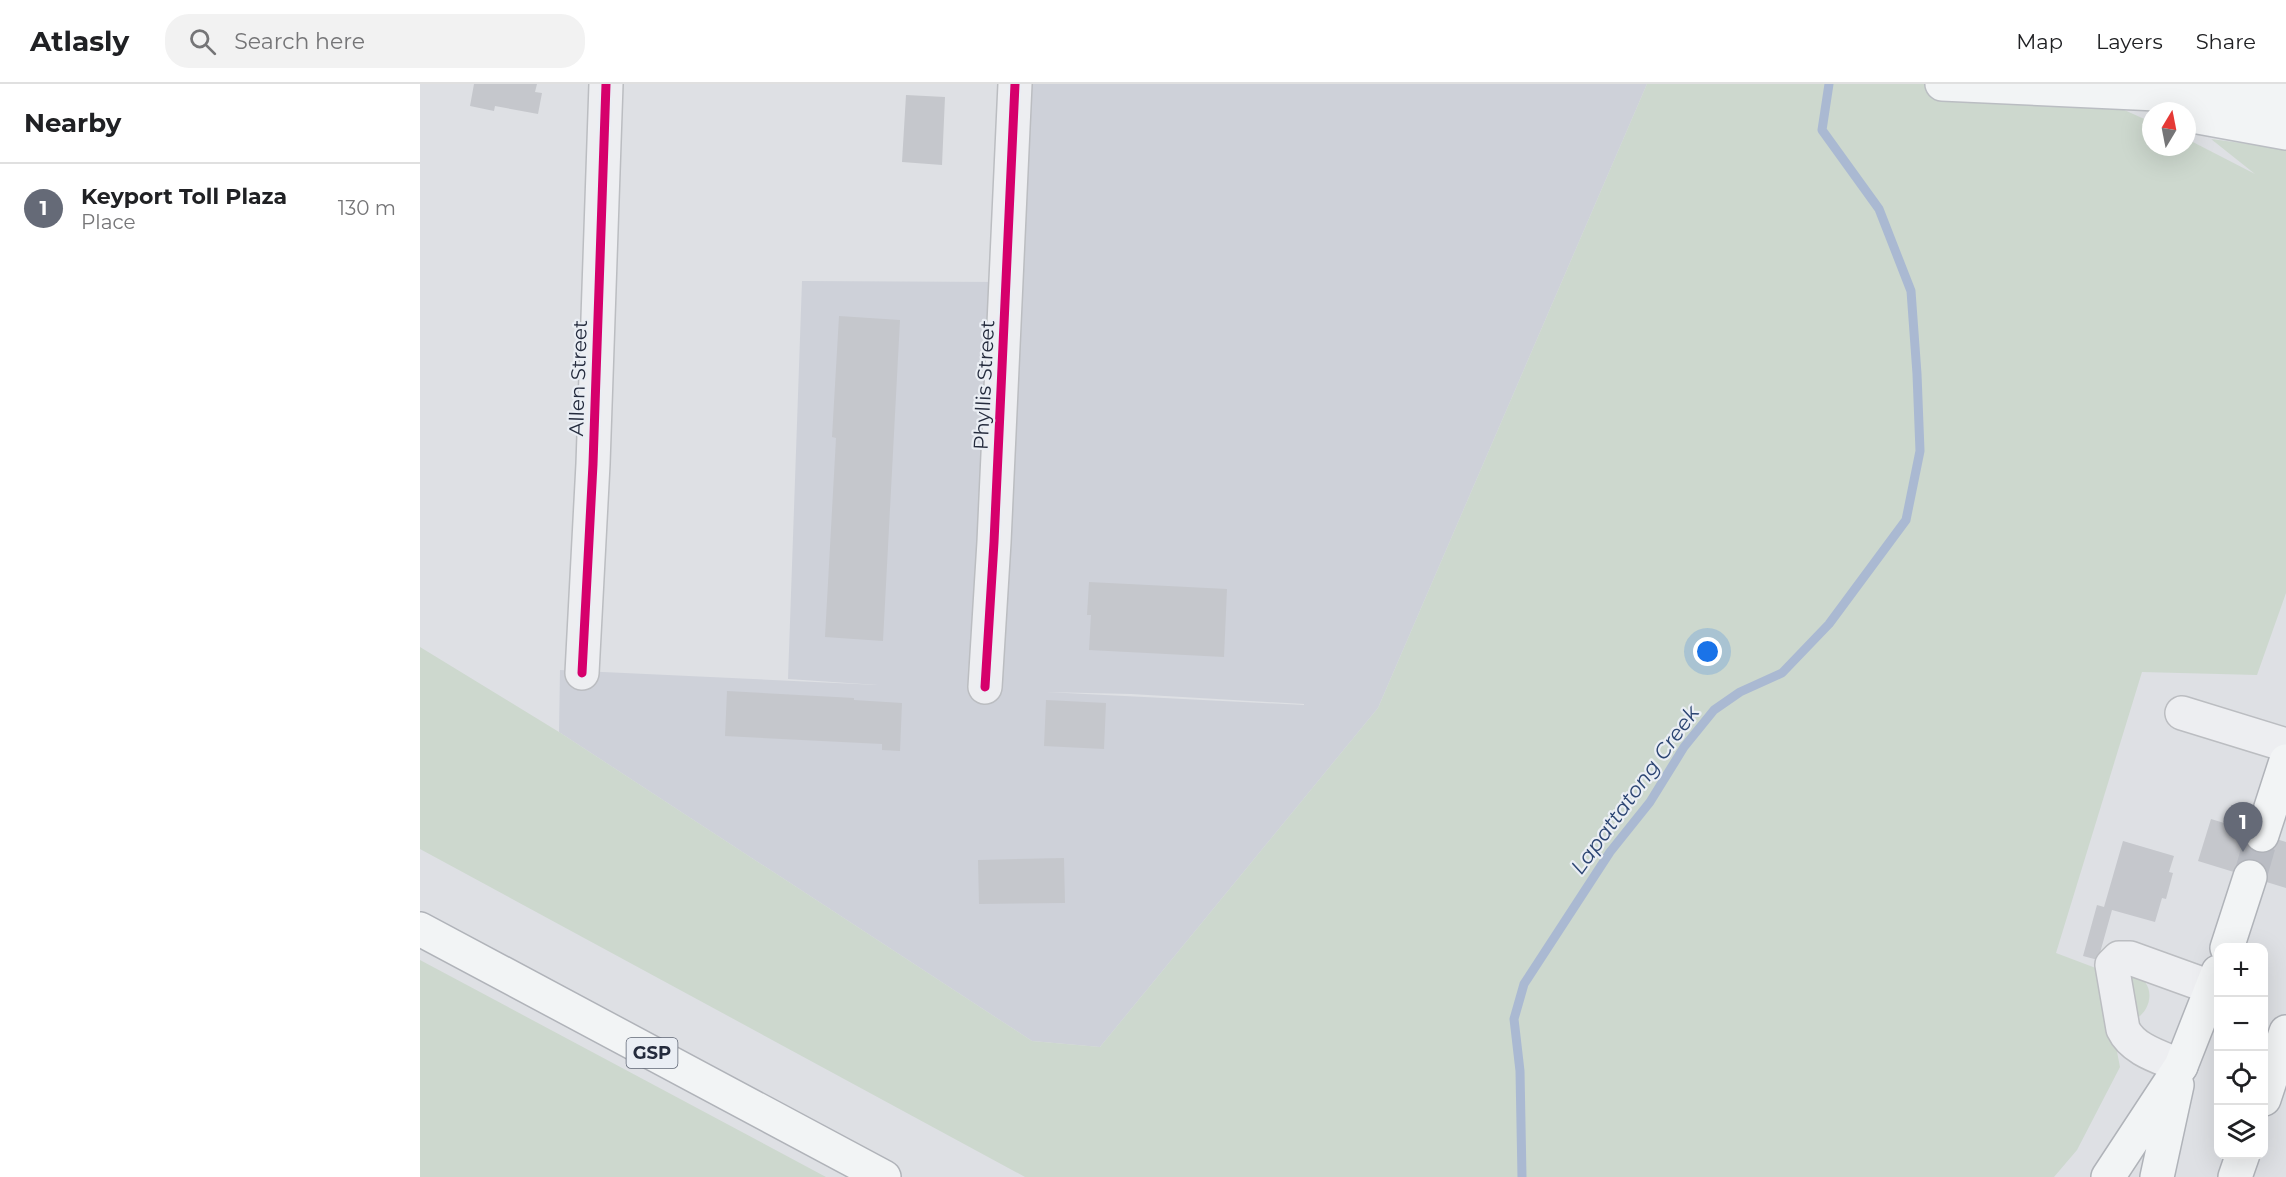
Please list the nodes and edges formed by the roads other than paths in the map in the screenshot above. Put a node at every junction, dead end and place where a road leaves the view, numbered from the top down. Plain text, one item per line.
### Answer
1 (606, 84) edge
2 (1016, 84) edge
3 (1942, 84) edge
4 (1984, 87) junction
5 (2286, 100) edge
6 (2142, 109) edge
7 (2196, 117) edge
8 (2286, 133) edge
9 (582, 673) dead end
10 (984, 687) dead end
11 (2182, 713) dead end
12 (2286, 745) edge
13 (2286, 761) edge
14 (2262, 835) tunnel mouth
15 (2250, 877) tunnel mouth
16 (420, 929) edge
17 (2229, 943) edge
18 (2214, 979) edge
19 (2214, 985) edge
20 (2286, 1032) edge
21 (2181, 1066) junction
22 (2268, 1087) edge
23 (2242, 1159) edge
24 (884, 1177) edge
25 (2108, 1177) edge
26 (2157, 1177) edge
27 (2235, 1177) edge

1 - 9 street, Allen Street
2 - 10 street, Phyllis Street
3 - 4 main road
4 - 5 main road
4 - 6 main road
7 - 8 main road
11 - 12 street
13 - 14 main road
15 - 17 main road
16 - 24 main road, GSP
18 - 21 street
19 - 21 main road
20 - 22 main road
21 - 25 main road
21 - 26 main road
23 - 27 main road

